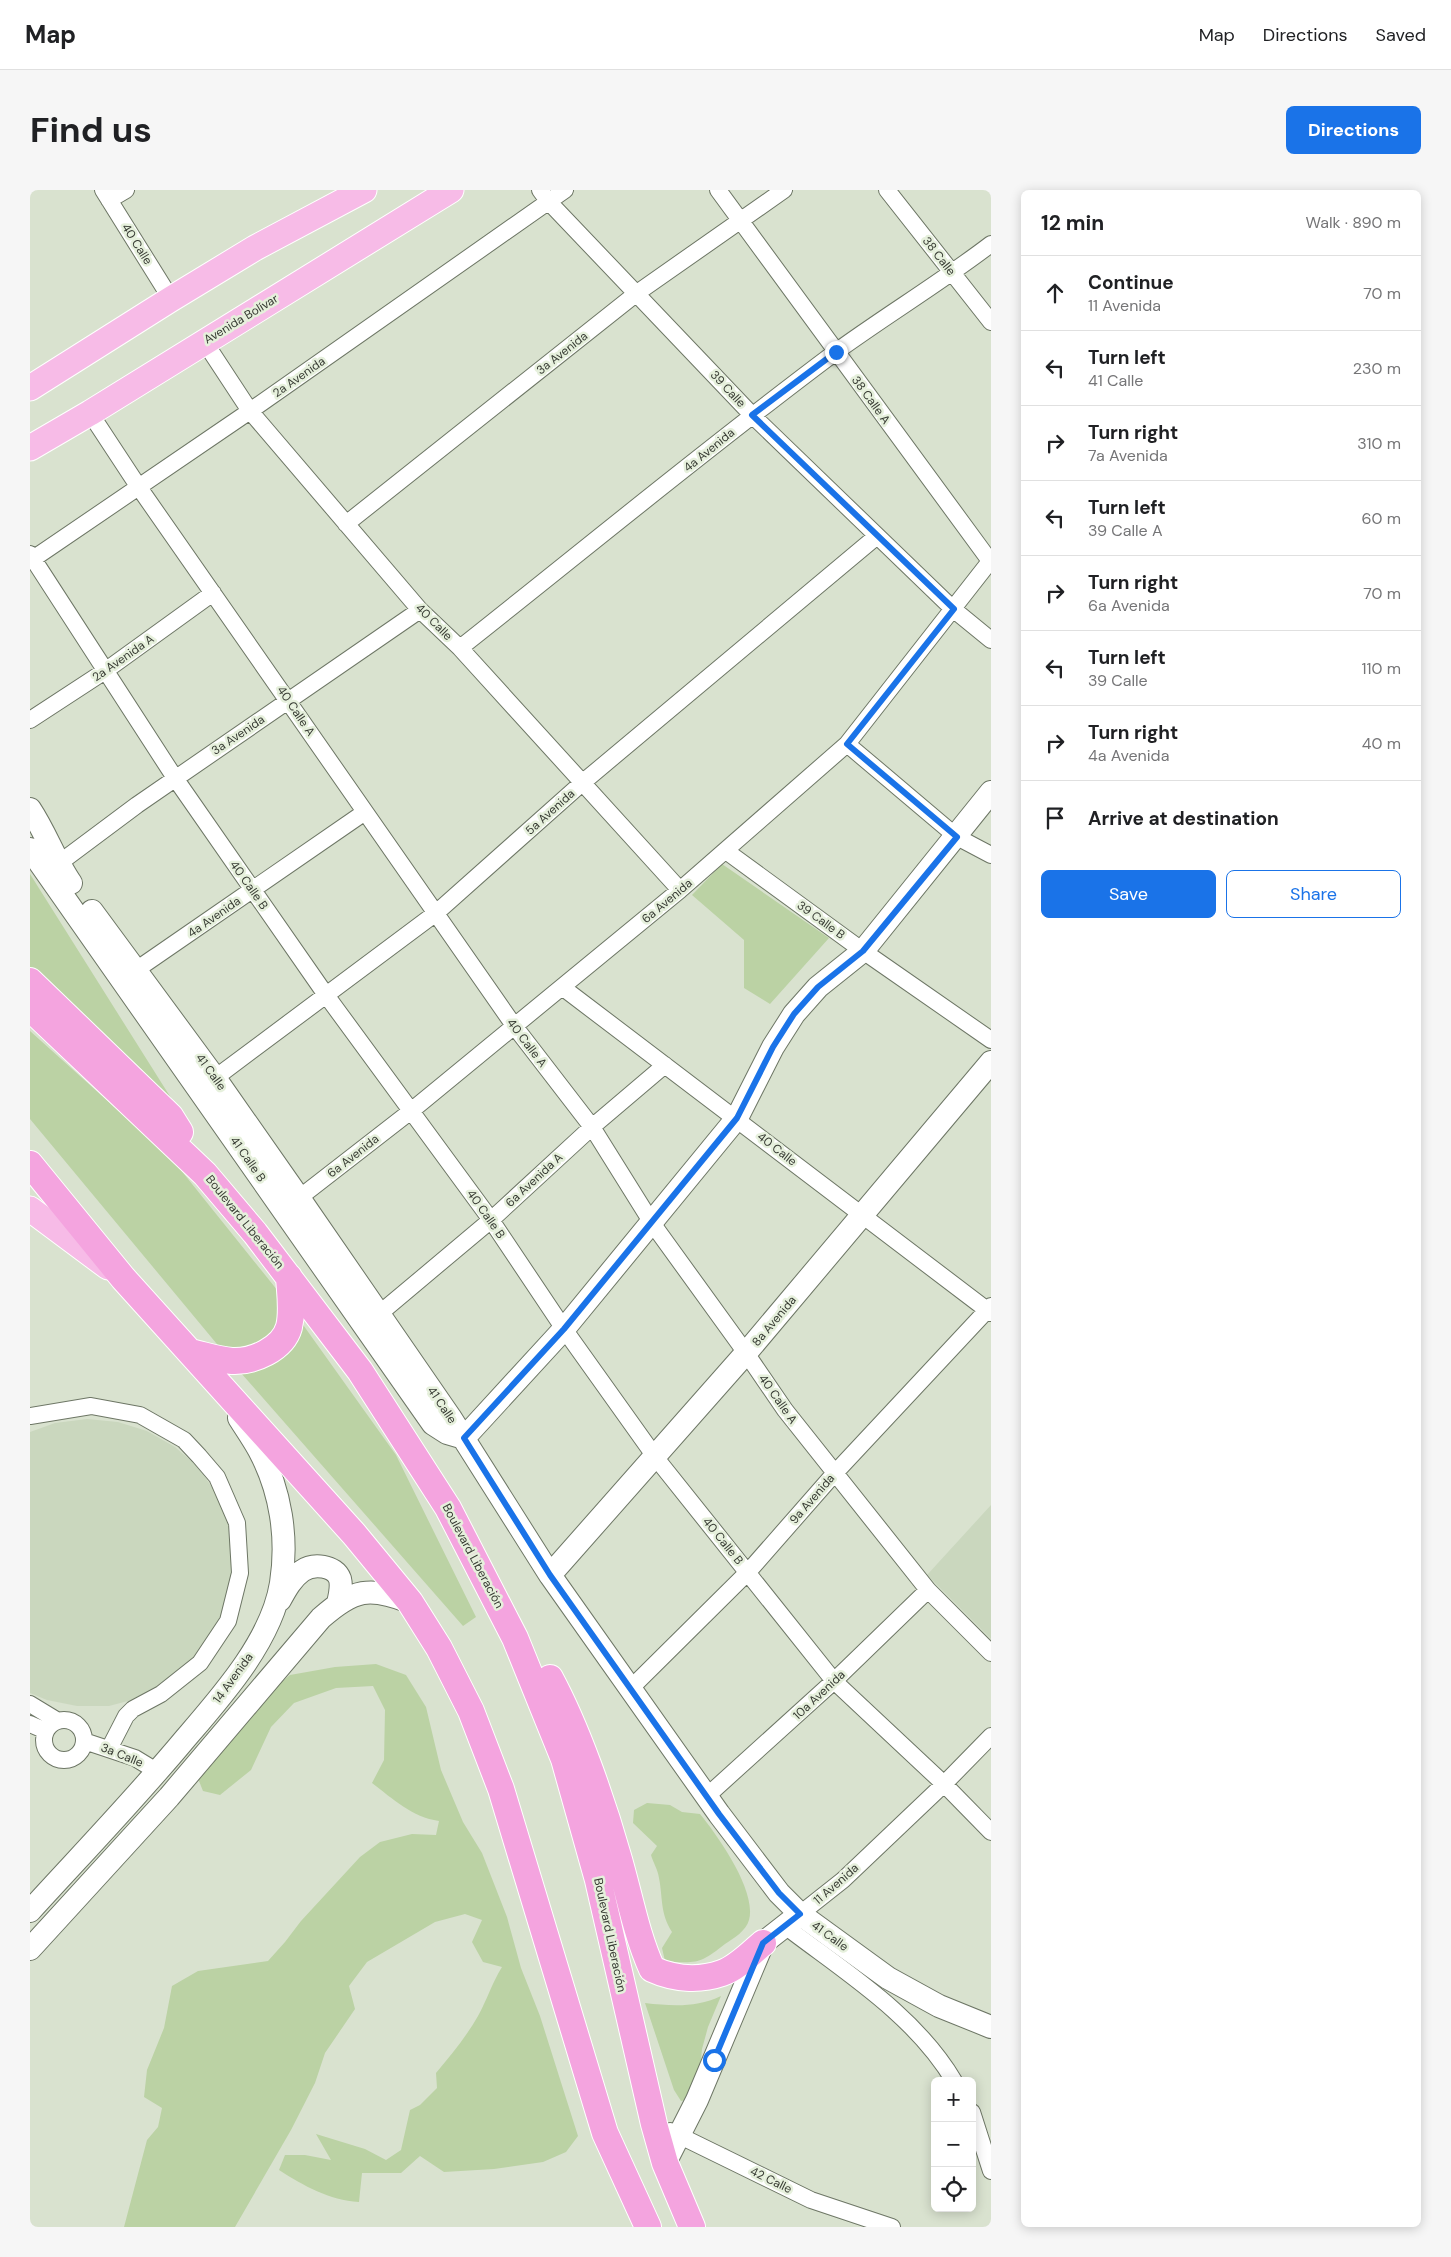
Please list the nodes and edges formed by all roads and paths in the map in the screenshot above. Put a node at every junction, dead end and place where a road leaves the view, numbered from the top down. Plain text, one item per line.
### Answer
1 (126, 190) edge
2 (364, 190) edge
3 (451, 190) edge
4 (565, 190) edge
5 (718, 190) edge
6 (784, 190) edge
7 (887, 190) edge
8 (106, 195) edge
9 (544, 196) edge
10 (740, 219) junction
11 (991, 244) edge
12 (953, 273) junction
13 (637, 293) junction
14 (170, 299) junction
15 (991, 322) edge
16 (204, 341) junction
17 (836, 352) junction
18 (30, 388) edge
19 (250, 411) junction
20 (90, 413) junction
21 (752, 415) junction
22 (30, 448) edge
23 (138, 486) junction
24 (346, 524) junction
25 (877, 536) junction
26 (31, 558) edge
27 (990, 560) edge
28 (213, 593) junction
29 (954, 609) junction
30 (420, 610) junction
31 (991, 640) edge
32 (460, 648) junction
33 (105, 671) junction
34 (288, 700) junction
35 (30, 720) edge
36 (847, 744) junction
37 (175, 778) junction
38 (582, 784) junction
39 (991, 792) edge
40 (30, 809) edge
41 (365, 812) junction
42 (957, 837) junction
43 (30, 838) edge
44 (30, 849) edge
45 (726, 851) junction
46 (991, 855) edge
47 (51, 866) junction
48 (253, 890) junction
49 (680, 890) junction
50 (436, 913) junction
51 (863, 951) junction
52 (136, 970) junction
53 (30, 981) edge
54 (562, 987) junction
55 (326, 996) junction
56 (30, 1008) edge
57 (514, 1027) junction
58 (991, 1040) edge
59 (991, 1062) edge
60 (665, 1065) junction
61 (215, 1078) junction
62 (411, 1111) junction
63 (737, 1118) junction
64 (592, 1127) junction
65 (30, 1164) edge
66 (205, 1174) junction
67 (299, 1198) junction
68 (30, 1209) edge
69 (864, 1216) junction
70 (491, 1220) junction
71 (652, 1224) junction
72 (289, 1277) junction
73 (123, 1278) junction
74 (990, 1310) edge
75 (379, 1314) junction
76 (564, 1329) junction
77 (190, 1352) junction
78 (746, 1354) junction
79 (228, 1395) junction
80 (30, 1416) edge
81 (464, 1438) junction
82 (656, 1458) junction
83 (834, 1474) junction
84 (748, 1572) junction
85 (550, 1575) junction
86 (928, 1590) junction
87 (410, 1602) junction
88 (338, 1603) junction
89 (274, 1610) junction
90 (515, 1638) junction
91 (991, 1653) edge
92 (834, 1681) junction
93 (631, 1688) junction
94 (30, 1704) edge
95 (30, 1724) edge
96 (52, 1726) junction
97 (991, 1736) edge
98 (84, 1741) junction
99 (109, 1749) junction
100 (158, 1772) junction
101 (944, 1784) junction
102 (707, 1796) junction
103 (991, 1832) edge
104 (30, 1910) edge
105 (793, 1920) junction
106 (763, 1943) junction
107 (30, 1949) edge
108 (991, 2027) edge
109 (951, 2077) edge
110 (976, 2120) edge
111 (654, 2124) junction
112 (680, 2135) junction
113 (988, 2144) edge
114 (665, 2163) junction
115 (991, 2171) edge
116 (648, 2227) edge
117 (692, 2227) edge
118 (892, 2227) edge

1 - 8 street
2 - 14 main road
3 - 16 main road, Avenida Bolívar
4 - 9 street, 2a Avenida
5 - 10 street, 38 Calle A
6 - 10 street, 3a Avenida
7 - 12 street, 38 Calle
8 - 14 street, 40 Calle
9 - 13 street, 39 Calle
9 - 19 street, 2a Avenida
10 - 13 street, 3a Avenida
10 - 17 street, 38 Calle A
11 - 12 street, 4a Avenida
12 - 15 street, 38 Calle
12 - 17 street, 4a Avenida
13 - 21 street, 39 Calle
13 - 24 street, 3a Avenida
14 - 18 main road
16 - 19 street, 40 Calle
16 - 20 main road, Avenida Bolívar
17 - 21 street, 4a Avenida
17 - 27 street, 38 Calle A
19 - 23 street, 2a Avenida
19 - 24 street, 40 Calle
20 - 22 main road, Avenida Bolívar
20 - 23 street, 40 Calle A
21 - 25 street, 39 Calle
21 - 32 street, 4a Avenida
23 - 26 street, 2a Avenida
23 - 28 street, 40 Calle A
24 - 30 street, 40 Calle
25 - 29 street, 39 Calle
25 - 38 street, 5a Avenida
26 - 33 street, 40 Calle B
27 - 29 street, 6a Avenida
28 - 33 street, 2a Avenida A
28 - 34 street, 40 Calle A
29 - 31 street, 39 Calle
29 - 36 street, 6a Avenida
30 - 32 street, 40 Calle
30 - 34 street, 3a Avenida
32 - 38 street, 40 Calle
33 - 35 street, 2a Avenida A
33 - 37 street, 40 Calle B
34 - 37 street, 3a Avenida
34 - 41 street, 40 Calle A
36 - 42 street
36 - 45 street, 6a Avenida
37 - 47 street, 3a Avenida
37 - 48 street, 40 Calle B
38 - 49 street, 40 Calle
38 - 50 street, 5a Avenida
39 - 42 main road
40 - 47 main road, 41 Calle
41 - 48 street, 4a Avenida
41 - 50 street, 40 Calle A
42 - 46 street
42 - 51 main road
43 - 47 main road
44 - 47 main road
45 - 49 street, 6a Avenida
45 - 51 street, 39 Calle B
47 - 52 main road, 41 Calle
47 - 81 main road, 41 Calle B
48 - 52 street, 4a Avenida
48 - 55 street, 40 Calle B
49 - 54 street, 6a Avenida
50 - 55 street, 5a Avenida
50 - 57 street, 40 Calle A
51 - 58 street, 39 Calle B
51 - 63 main road
52 - 61 main road, 41 Calle
53 - 66 highway
54 - 57 street, 6a Avenida
54 - 60 street, 40 Calle
55 - 61 street, 5a Avenida
55 - 62 street, 40 Calle B
56 - 66 highway, Boulevard Liberación
57 - 62 street, 6a Avenida
57 - 64 street, 40 Calle A
59 - 69 main road, 8a Avenida
60 - 63 street, 40 Calle
60 - 64 street, 6a Avenida A
61 - 67 main road, 41 Calle
62 - 67 street, 6a Avenida
62 - 70 street, 40 Calle B
63 - 69 street, 40 Calle
63 - 71 main road
64 - 70 street, 6a Avenida A
64 - 71 street, 40 Calle A
65 - 73 highway
66 - 72 highway, Boulevard Liberación
67 - 75 main road, 41 Calle
68 - 73 main road
69 - 74 street, 40 Calle
69 - 78 main road, 8a Avenida
70 - 75 street, 6a Avenida A
70 - 76 street, 40 Calle B
71 - 76 main road
71 - 78 street, 40 Calle A
72 - 77 highway
72 - 90 highway, Boulevard Liberación
73 - 77 highway
74 - 83 street, 9a Avenida
75 - 81 main road, 41 Calle
76 - 81 main road
76 - 82 street, 40 Calle B
77 - 79 highway
78 - 82 main road, 8a Avenida
78 - 83 street, 40 Calle A
79 - 87 highway
79 - 89 main road, 14 Avenida
80 - 99 street
81 - 85 main road, 41 Calle
82 - 84 street, 40 Calle B
82 - 85 main road, 8a Avenida
83 - 84 street, 9a Avenida
83 - 86 street, 40 Calle A
84 - 92 street, 40 Calle B
84 - 93 street, 9a Avenida
85 - 93 main road, 41 Calle
86 - 91 street, 40 Calle A
86 - 92 street, 10a Avenida
87 - 88 main road
87 - 116 highway
88 - 89 main road
88 - 107 main road
89 - 100 main road, 14 Avenida
90 - 106 highway
90 - 111 highway, Boulevard Liberación
92 - 101 street, 40 Calle B
92 - 102 street, 10a Avenida
93 - 102 main road, 41 Calle
94 - 96 street
95 - 96 street
96 - 98 street
96 - 98 street
97 - 101 street, 11 Avenida
98 - 99 street, 3a Calle
99 - 100 street, 3a Calle
100 - 104 main road, 14 Avenida
101 - 103 street, 40 Calle B
101 - 105 street, 11 Avenida
102 - 105 main road, 41 Calle
105 - 106 main road, 11 Avenida
105 - 108 main road, 41 Calle
105 - 109 street, 41 Calle
106 - 112 main road, 11 Avenida
110 - 113 street
111 - 112 street, 42 Calle
111 - 114 highway, Boulevard Liberación
112 - 114 main road, 11 Avenida
112 - 118 street, 42 Calle
113 - 115 street
114 - 117 highway, Boulevard Liberación

